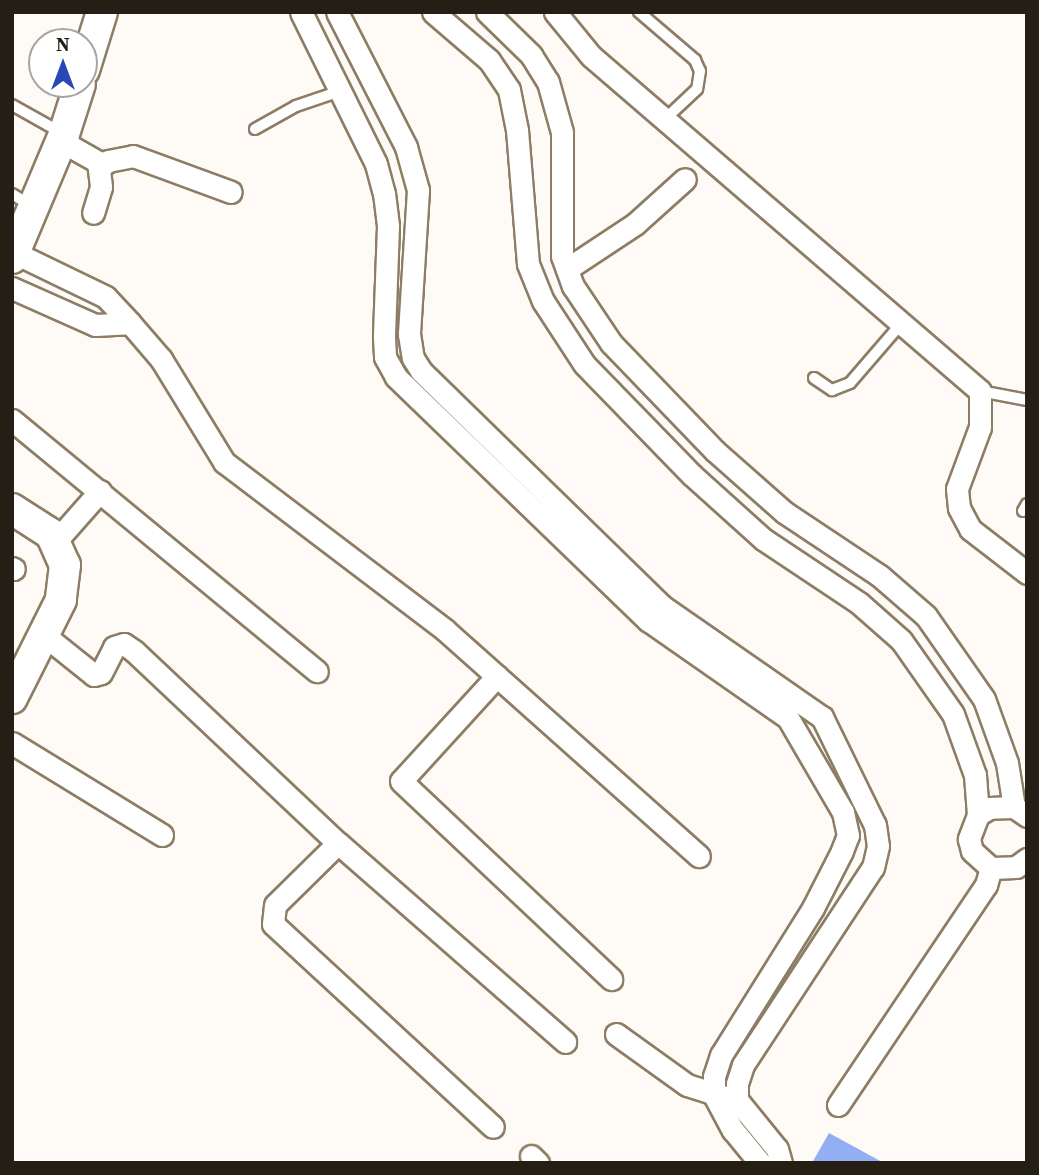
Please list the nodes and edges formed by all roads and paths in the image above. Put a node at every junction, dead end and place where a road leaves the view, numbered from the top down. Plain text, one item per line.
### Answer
1 (300, 12) edge
2 (337, 12) edge
3 (433, 12) edge
4 (555, 12) edge
5 (639, 12) edge
6 (491, 17) edge
7 (467, 41) junction
8 (340, 91) junction
9 (76, 98) edge
10 (12, 105) edge
11 (664, 120) junction
12 (393, 122) junction
13 (255, 129) dead end
14 (362, 137) junction
15 (63, 138) junction
16 (99, 168) junction
17 (685, 179) dead end
18 (231, 192) dead end
19 (23, 200) edge
20 (559, 200) junction
21 (520, 201) junction
22 (93, 212) dead end
23 (13, 255) edge
24 (567, 269) junction
25 (12, 289) edge
26 (130, 323) junction
27 (899, 326) junction
28 (634, 369) junction
29 (814, 378) dead end
30 (980, 391) junction
31 (608, 392) junction
32 (1027, 401) edge
33 (439, 407) junction
34 (12, 420) edge
35 (100, 491) junction
36 (12, 509) edge
37 (55, 542) junction
38 (1027, 573) edge
39 (926, 616) junction
40 (44, 635) junction
41 (901, 640) junction
42 (711, 655) junction
43 (317, 671) dead end
44 (497, 676) junction
45 (12, 698) edge
46 (12, 743) edge
47 (1020, 812) edge
48 (978, 815) junction
49 (162, 835) dead end
50 (338, 843) junction
51 (699, 856) dead end
52 (991, 868) junction
53 (1023, 868) edge
54 (813, 908) junction
55 (834, 925) junction
56 (611, 979) dead end
57 (616, 1034) dead end
58 (565, 1042) dead end
59 (714, 1095) junction
60 (737, 1100) junction
61 (838, 1105) dead end
62 (493, 1127) dead end
63 (761, 1163) edge
64 (781, 1163) edge

1 - 8 street
2 - 12 street
3 - 7 street
4 - 11 street
5 - 11 lane
6 - 7 street
6 - 20 street
7 - 21 street
8 - 13 lane
8 - 14 street
9 - 15 street
10 - 15 lane
11 - 27 street
12 - 14 street
12 - 33 street
14 - 33 street
15 - 16 street
15 - 19 street
16 - 18 street
16 - 22 street
17 - 24 street
19 - 23 street
20 - 21 street
20 - 24 street
21 - 31 street
23 - 26 street
24 - 28 street
25 - 26 street
26 - 44 street
27 - 29 lane
27 - 30 street
28 - 31 street
28 - 39 street
30 - 32 lane
30 - 38 street
31 - 41 street
33 - 42 street
34 - 35 street
35 - 37 street
35 - 43 street
36 - 37 street
37 - 40 street
39 - 41 street
39 - 47 street
40 - 45 street
40 - 50 street
41 - 48 street
42 - 54 street
42 - 55 street
44 - 51 street
44 - 56 street
46 - 49 street
47 - 48 street
48 - 52 street
50 - 58 street
50 - 62 street
52 - 53 street
52 - 61 street
54 - 55 street
54 - 59 street
55 - 60 street
57 - 59 street
59 - 60 street
59 - 63 street
60 - 64 street

